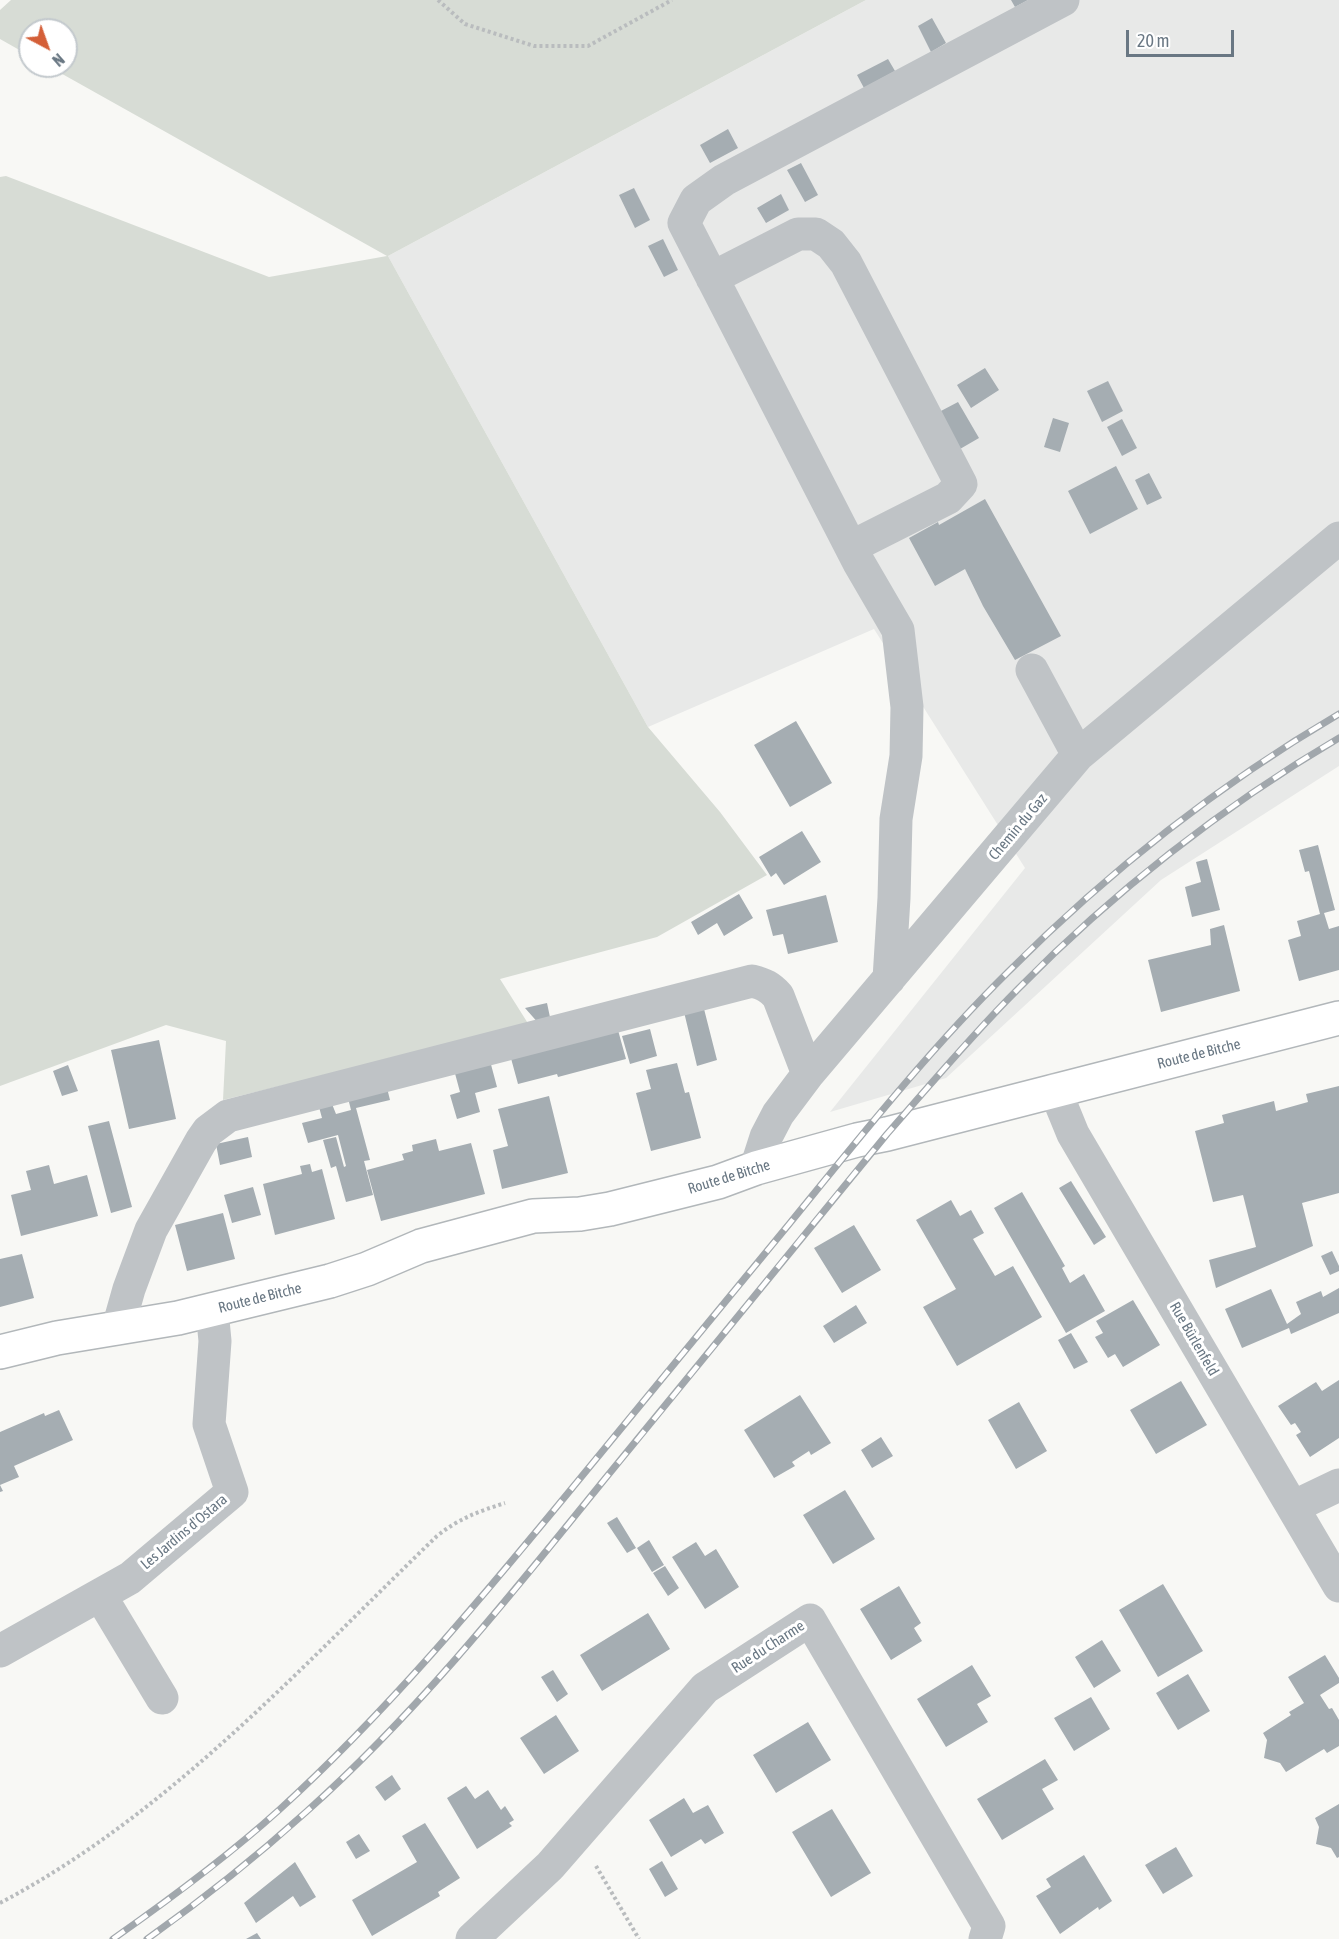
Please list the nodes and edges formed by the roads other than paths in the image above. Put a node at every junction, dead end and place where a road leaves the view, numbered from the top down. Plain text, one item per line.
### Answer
1 (1062, 0) edge
2 (712, 278) junction
3 (1339, 538) edge
4 (855, 555) junction
5 (1032, 670) dead end
6 (1078, 755) junction
7 (889, 979) junction
8 (1339, 1018) edge
9 (808, 1074) junction
10 (1054, 1090) junction
11 (756, 1168) junction
12 (212, 1310) junction
13 (118, 1328) junction
14 (0, 1352) edge
15 (1339, 1485) edge
16 (1293, 1507) junction
17 (1339, 1586) edge
18 (100, 1595) junction
19 (0, 1651) edge
20 (162, 1698) dead end
21 (472, 1939) edge
22 (985, 1939) edge

1 - 2 street
2 - 4 street
2 - 4 street
3 - 6 street, Chemin du Gaz
4 - 7 street
5 - 6 street
6 - 7 street, Chemin du Gaz
7 - 9 street, Chemin du Gaz
8 - 10 main road, Route de Bitche
9 - 11 street, Chemin du Gaz
9 - 13 street
10 - 11 main road, Route de Bitche
10 - 16 street, Rue Bürlenfeld
11 - 12 main road, Route de Bitche
12 - 13 main road, Route de Bitche
12 - 18 street, Les Jardins d'Ostara
13 - 14 main road, Route de Bitche
15 - 16 street
16 - 17 street, Rue Bürlenfeld
18 - 19 street, Les Jardins d'Ostara
18 - 20 street
21 - 22 street, Rue du Charme

